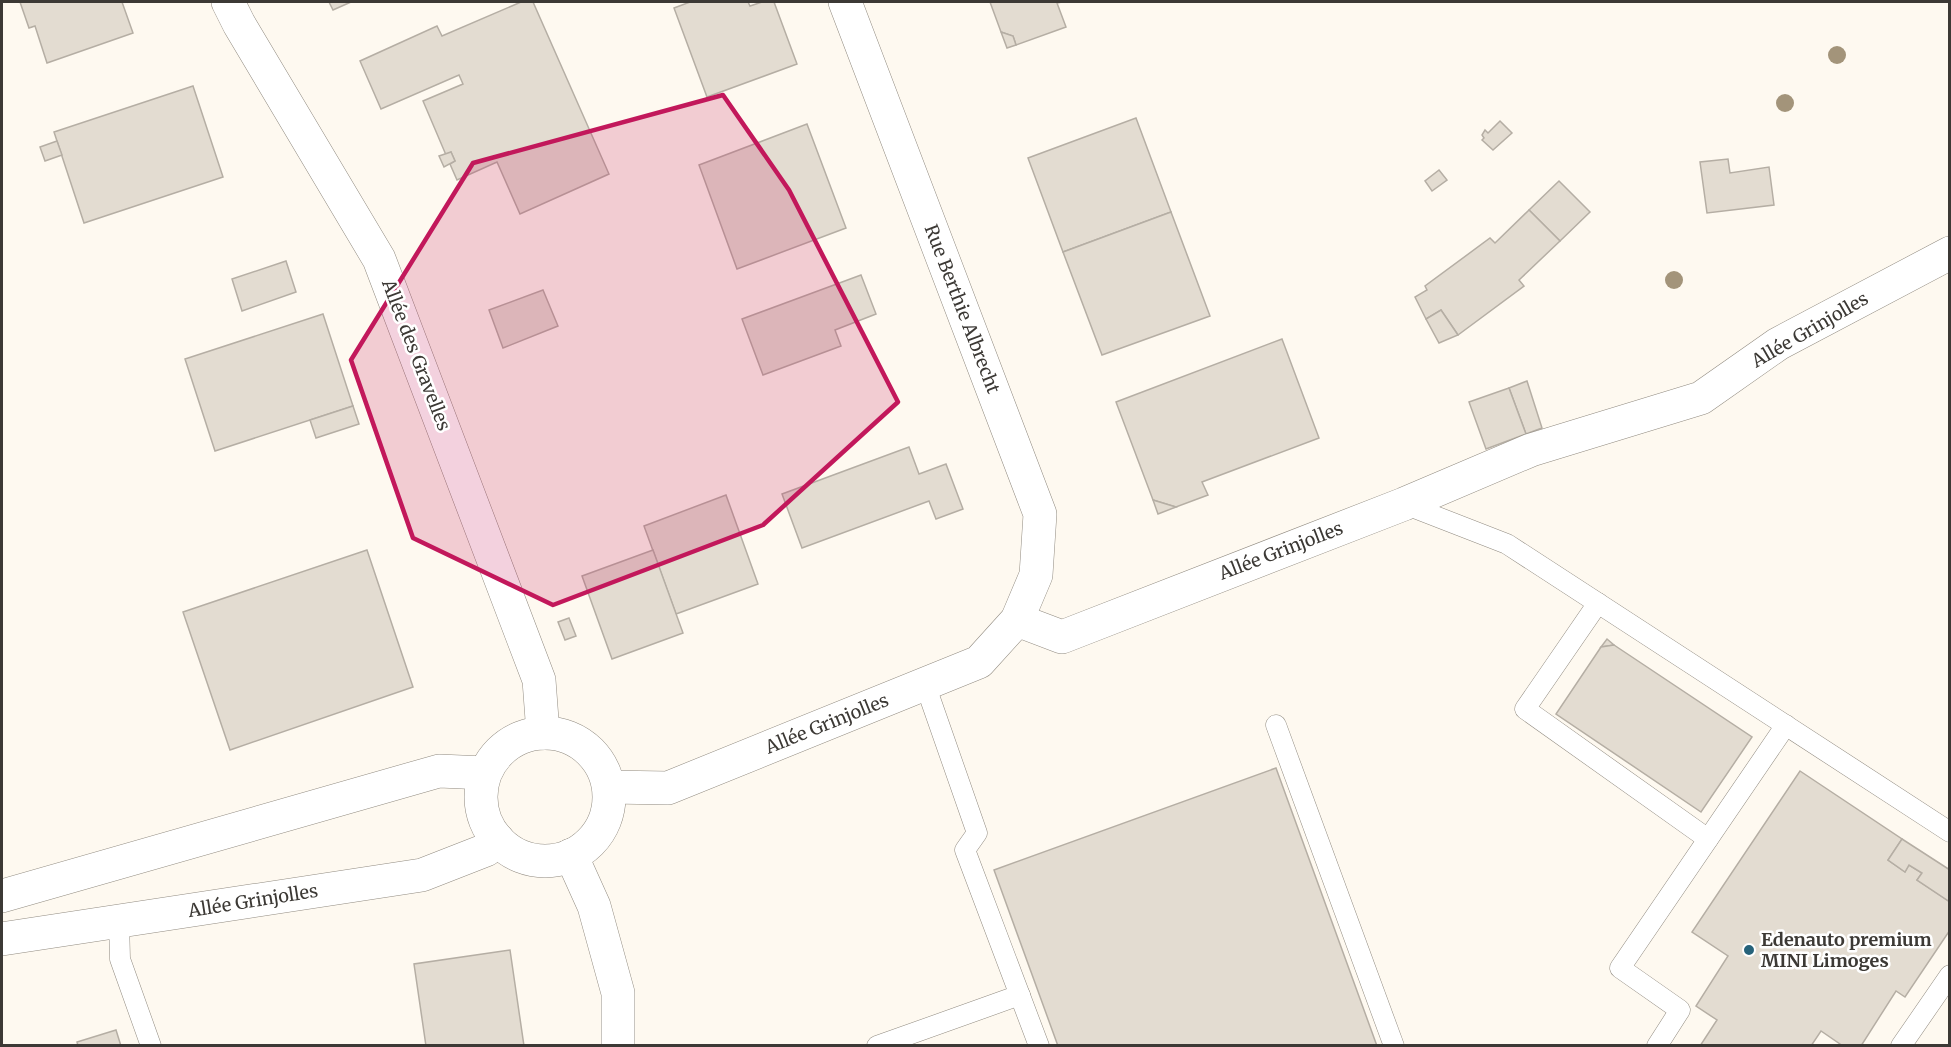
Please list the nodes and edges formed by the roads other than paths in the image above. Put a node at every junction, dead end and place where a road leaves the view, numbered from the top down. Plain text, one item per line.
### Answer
1 (228, 2) edge
2 (845, 2) edge
3 (1950, 253) edge
4 (1404, 504) junction
5 (1599, 603) junction
6 (1017, 620) junction
7 (925, 684) junction
8 (1276, 725) dead end
9 (1786, 725) junction
10 (543, 733) junction
11 (485, 774) junction
12 (609, 787) junction
13 (1950, 832) edge
14 (1708, 839) junction
15 (498, 840) junction
16 (571, 855) junction
17 (2, 896) edge
18 (119, 921) junction
19 (2, 939) edge
20 (1950, 975) edge
21 (1020, 995) junction
22 (150, 1046) edge
23 (618, 1046) edge
24 (877, 1046) edge
25 (1039, 1046) edge
26 (1394, 1046) edge
27 (1657, 1046) edge
28 (1901, 1046) edge

1 - 10 street, Allée des Gravelles
2 - 6 street, Rue Berthie Albrecht
3 - 4 street, Allée Grinjolles
4 - 5 lane
4 - 6 street, Allée Grinjolles
5 - 9 lane
5 - 14 lane
6 - 7 street, Allée Grinjolles
7 - 12 street, Allée Grinjolles
7 - 21 lane
8 - 26 lane
9 - 13 lane
9 - 14 lane
10 - 11 street
10 - 12 street
11 - 15 street
11 - 17 street
12 - 16 street
14 - 27 lane
15 - 16 street
15 - 18 street, Allée Grinjolles
16 - 23 street
18 - 19 street, Allée Grinjolles
18 - 22 lane
20 - 28 lane
21 - 24 lane
21 - 25 lane

